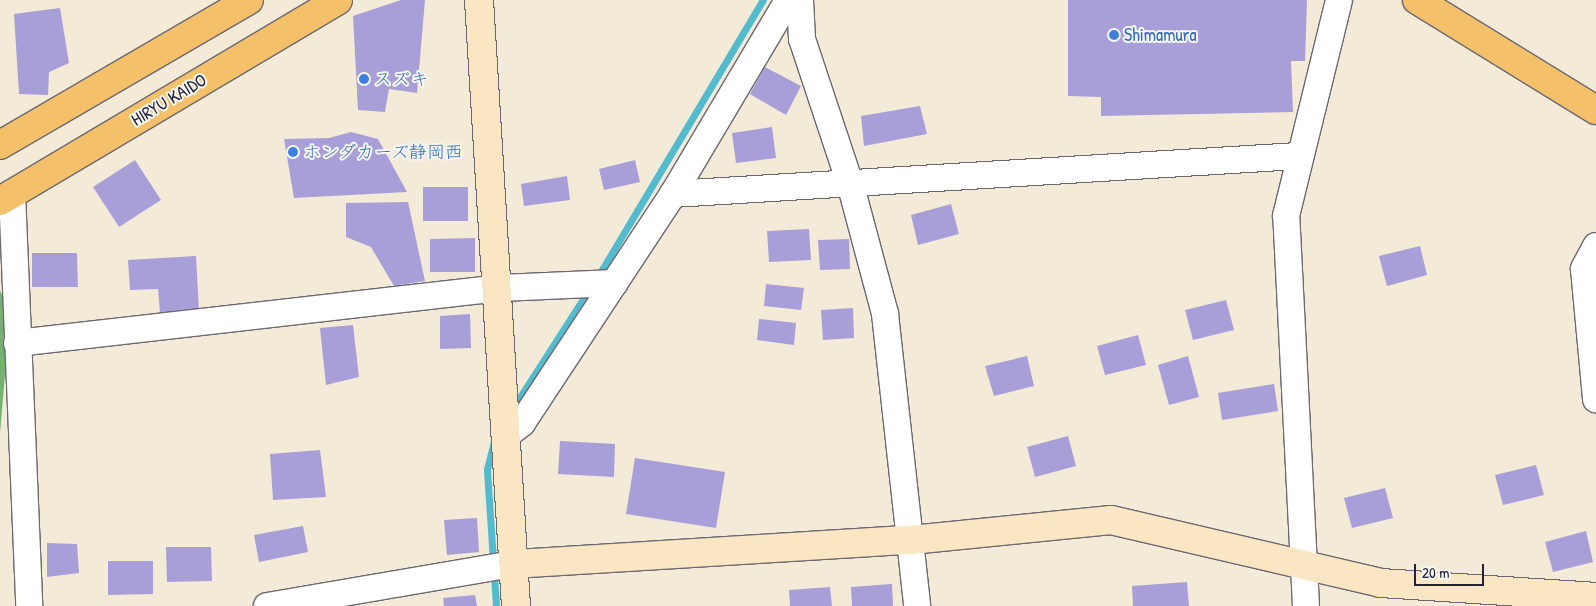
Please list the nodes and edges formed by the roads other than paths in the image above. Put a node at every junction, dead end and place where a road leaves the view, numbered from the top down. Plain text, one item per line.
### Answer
1 (248, 0) edge
2 (338, 0) edge
3 (479, 0) edge
4 (788, 0) edge
5 (800, 0) edge
6 (1339, 0) edge
7 (1417, 0) edge
8 (1596, 110) edge
9 (0, 139) edge
10 (1297, 156) junction
11 (850, 183) junction
12 (672, 194) junction
13 (6, 197) edge
14 (1596, 246) edge
15 (615, 283) junction
16 (499, 288) junction
17 (17, 343) junction
18 (1596, 399) edge
19 (508, 434) junction
20 (911, 540) junction
21 (514, 564) junction
22 (1303, 564) junction
23 (1596, 597) edge
24 (29, 606) edge
25 (267, 606) edge
26 (516, 606) edge
27 (918, 606) edge
28 (1306, 606) edge

1 - 9 main road
2 - 13 main road, HIRYU KAIDO
3 - 16 street
4 - 12 street
5 - 11 street
6 - 10 street
7 - 8 main road
10 - 11 street
10 - 22 street
11 - 12 street
11 - 20 street
12 - 15 street
13 - 17 street
14 - 18 street
15 - 16 street
15 - 19 street
16 - 17 street
16 - 19 street
17 - 24 street
19 - 21 street
20 - 21 street
20 - 22 street
20 - 27 street
21 - 25 street
21 - 26 street
22 - 23 street
22 - 28 street

